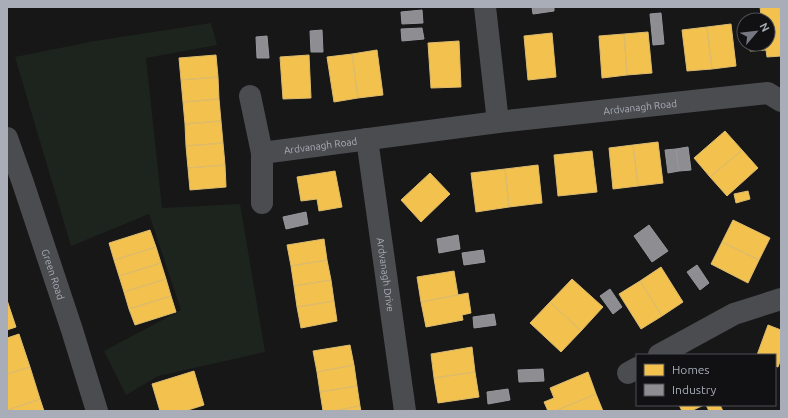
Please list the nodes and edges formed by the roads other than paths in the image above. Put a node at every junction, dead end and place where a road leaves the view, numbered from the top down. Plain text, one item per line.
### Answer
1 (486, 7) edge
2 (250, 96) dead end
3 (781, 101) edge
4 (498, 122) junction
5 (7, 138) edge
6 (367, 139) junction
7 (262, 153) junction
8 (262, 203) dead end
9 (781, 299) edge
10 (661, 354) edge
11 (97, 411) edge
12 (405, 411) edge

1 - 4 street
2 - 7 street
3 - 4 street, Ardvanagh Road
4 - 6 street, Ardvanagh Road
5 - 11 street, Green Road
6 - 7 street, Ardvanagh Road
6 - 12 street, Ardvanagh Drive
7 - 8 street
9 - 10 street

